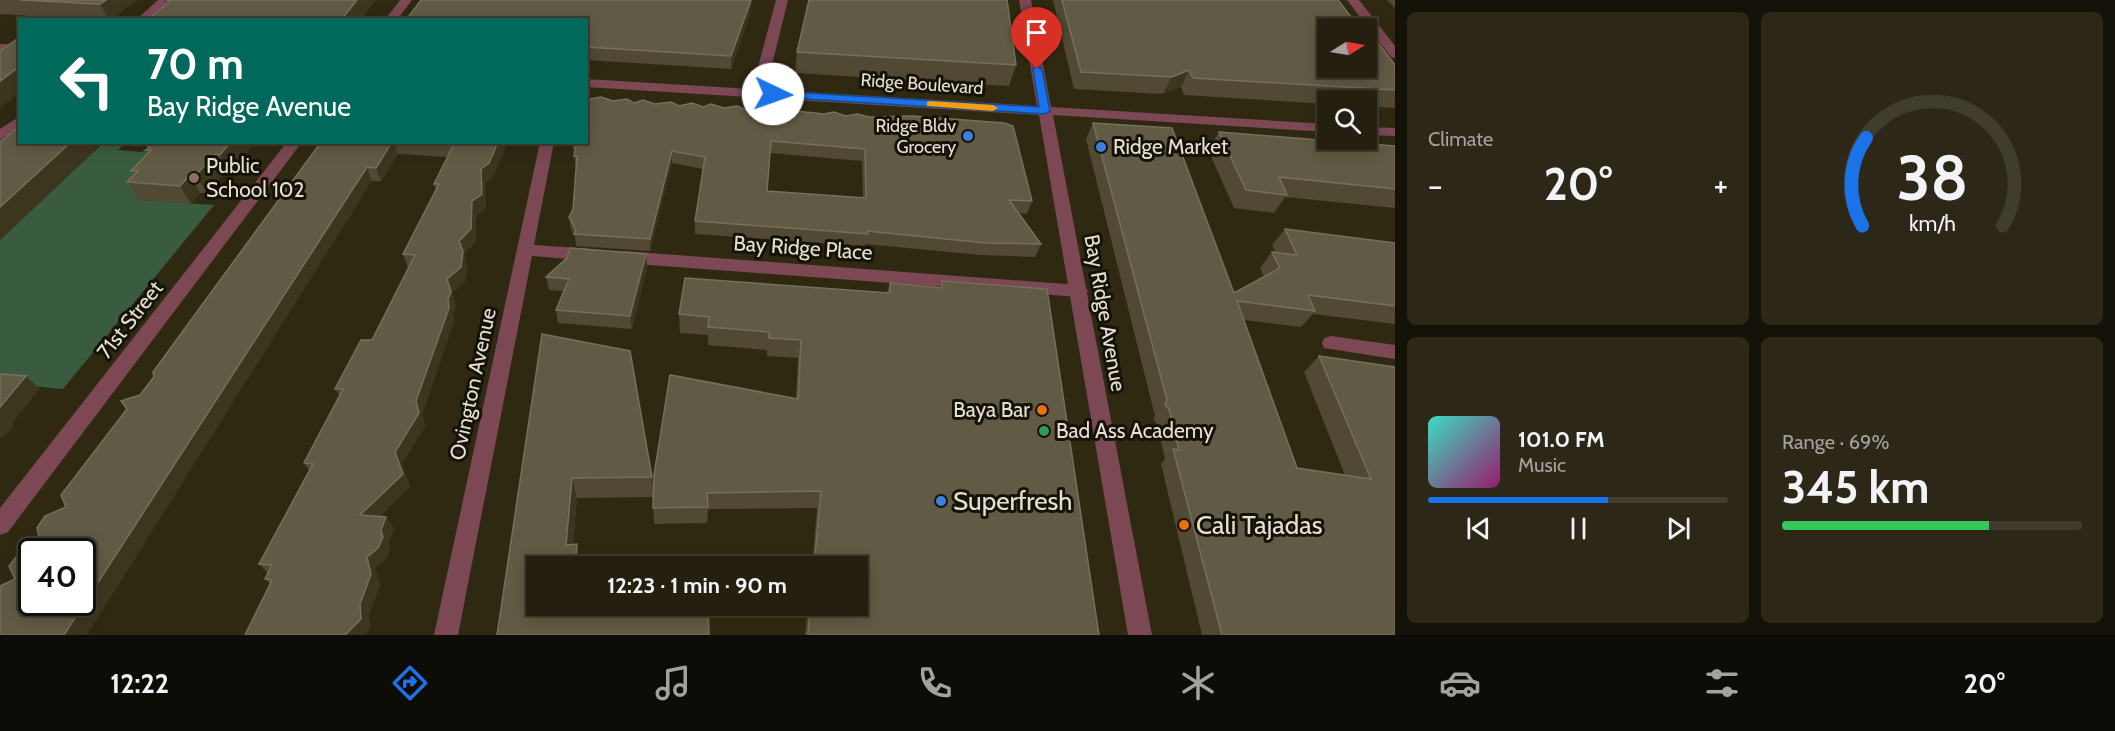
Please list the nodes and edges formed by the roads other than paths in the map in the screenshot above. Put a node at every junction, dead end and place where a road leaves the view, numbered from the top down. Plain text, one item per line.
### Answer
1 (165, 0) edge
2 (406, 0) edge
3 (782, 0) edge
4 (1025, 0) edge
5 (1353, 0) edge
6 (144, 18) edge
7 (392, 18) edge
8 (0, 48) edge
9 (18, 49) edge
10 (1395, 54) edge
11 (588, 83) edge
12 (758, 93) junction
13 (1045, 111) junction
14 (18, 122) edge
15 (1317, 127) edge
16 (1377, 131) edge
17 (1395, 132) edge
18 (0, 136) edge
19 (294, 144) edge
20 (547, 144) edge
21 (525, 250) junction
22 (1079, 291) junction
23 (1331, 343) dead end
24 (1395, 352) edge
25 (0, 525) edge
26 (446, 635) edge
27 (1140, 635) edge

1 - 6 street
2 - 7 street
3 - 12 street
4 - 13 street, Bay Ridge Avenue
5 - 10 street
8 - 9 street
11 - 12 street, Ridge Boulevard
12 - 13 street, Ridge Boulevard
13 - 15 street, Ridge Boulevard
13 - 22 street, Bay Ridge Avenue
14 - 18 street
16 - 17 street
19 - 25 street, 71st Street
20 - 21 street, Ovington Avenue
21 - 22 street, Bay Ridge Place
21 - 26 street, Ovington Avenue
22 - 27 street, Bay Ridge Avenue
23 - 24 street

